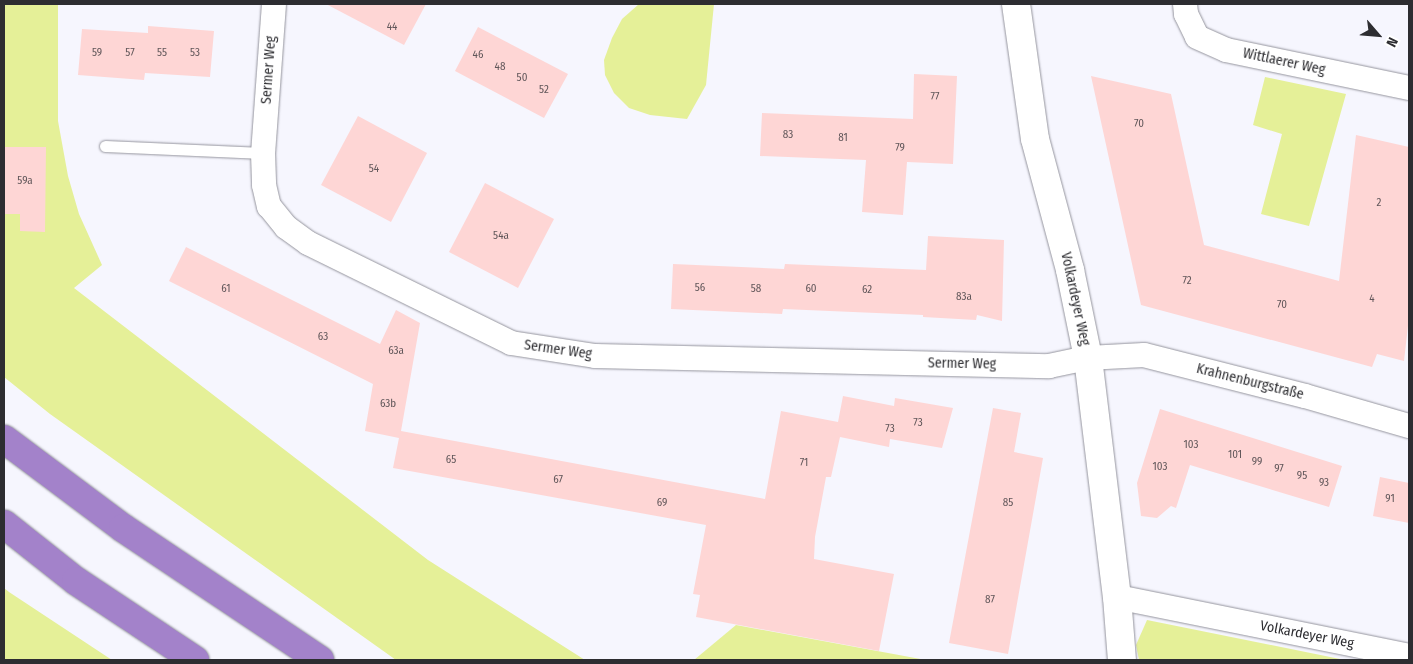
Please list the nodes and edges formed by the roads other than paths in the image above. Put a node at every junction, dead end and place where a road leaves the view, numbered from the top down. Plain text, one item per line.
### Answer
1 (274, 4) edge
2 (1016, 4) edge
3 (1185, 4) edge
4 (1409, 88) edge
5 (105, 146) dead end
6 (263, 153) junction
7 (1088, 358) junction
8 (1409, 426) edge
9 (4, 439) edge
10 (4, 524) edge
11 (1117, 597) junction
12 (1409, 656) edge
13 (195, 660) edge
14 (320, 660) edge
15 (1122, 660) edge

1 - 6 street, Sermer Weg
2 - 7 street, Volkardeyer Weg
3 - 4 street, Wittlaerer Weg
5 - 6 lane
6 - 7 street, Sermer Weg
7 - 8 street, Krahnenburgstraße
7 - 11 street, Volkardeyer Weg
9 - 14 highway
10 - 13 highway
11 - 12 street, Volkardeyer Weg
11 - 15 street, Volkardeyer Weg

